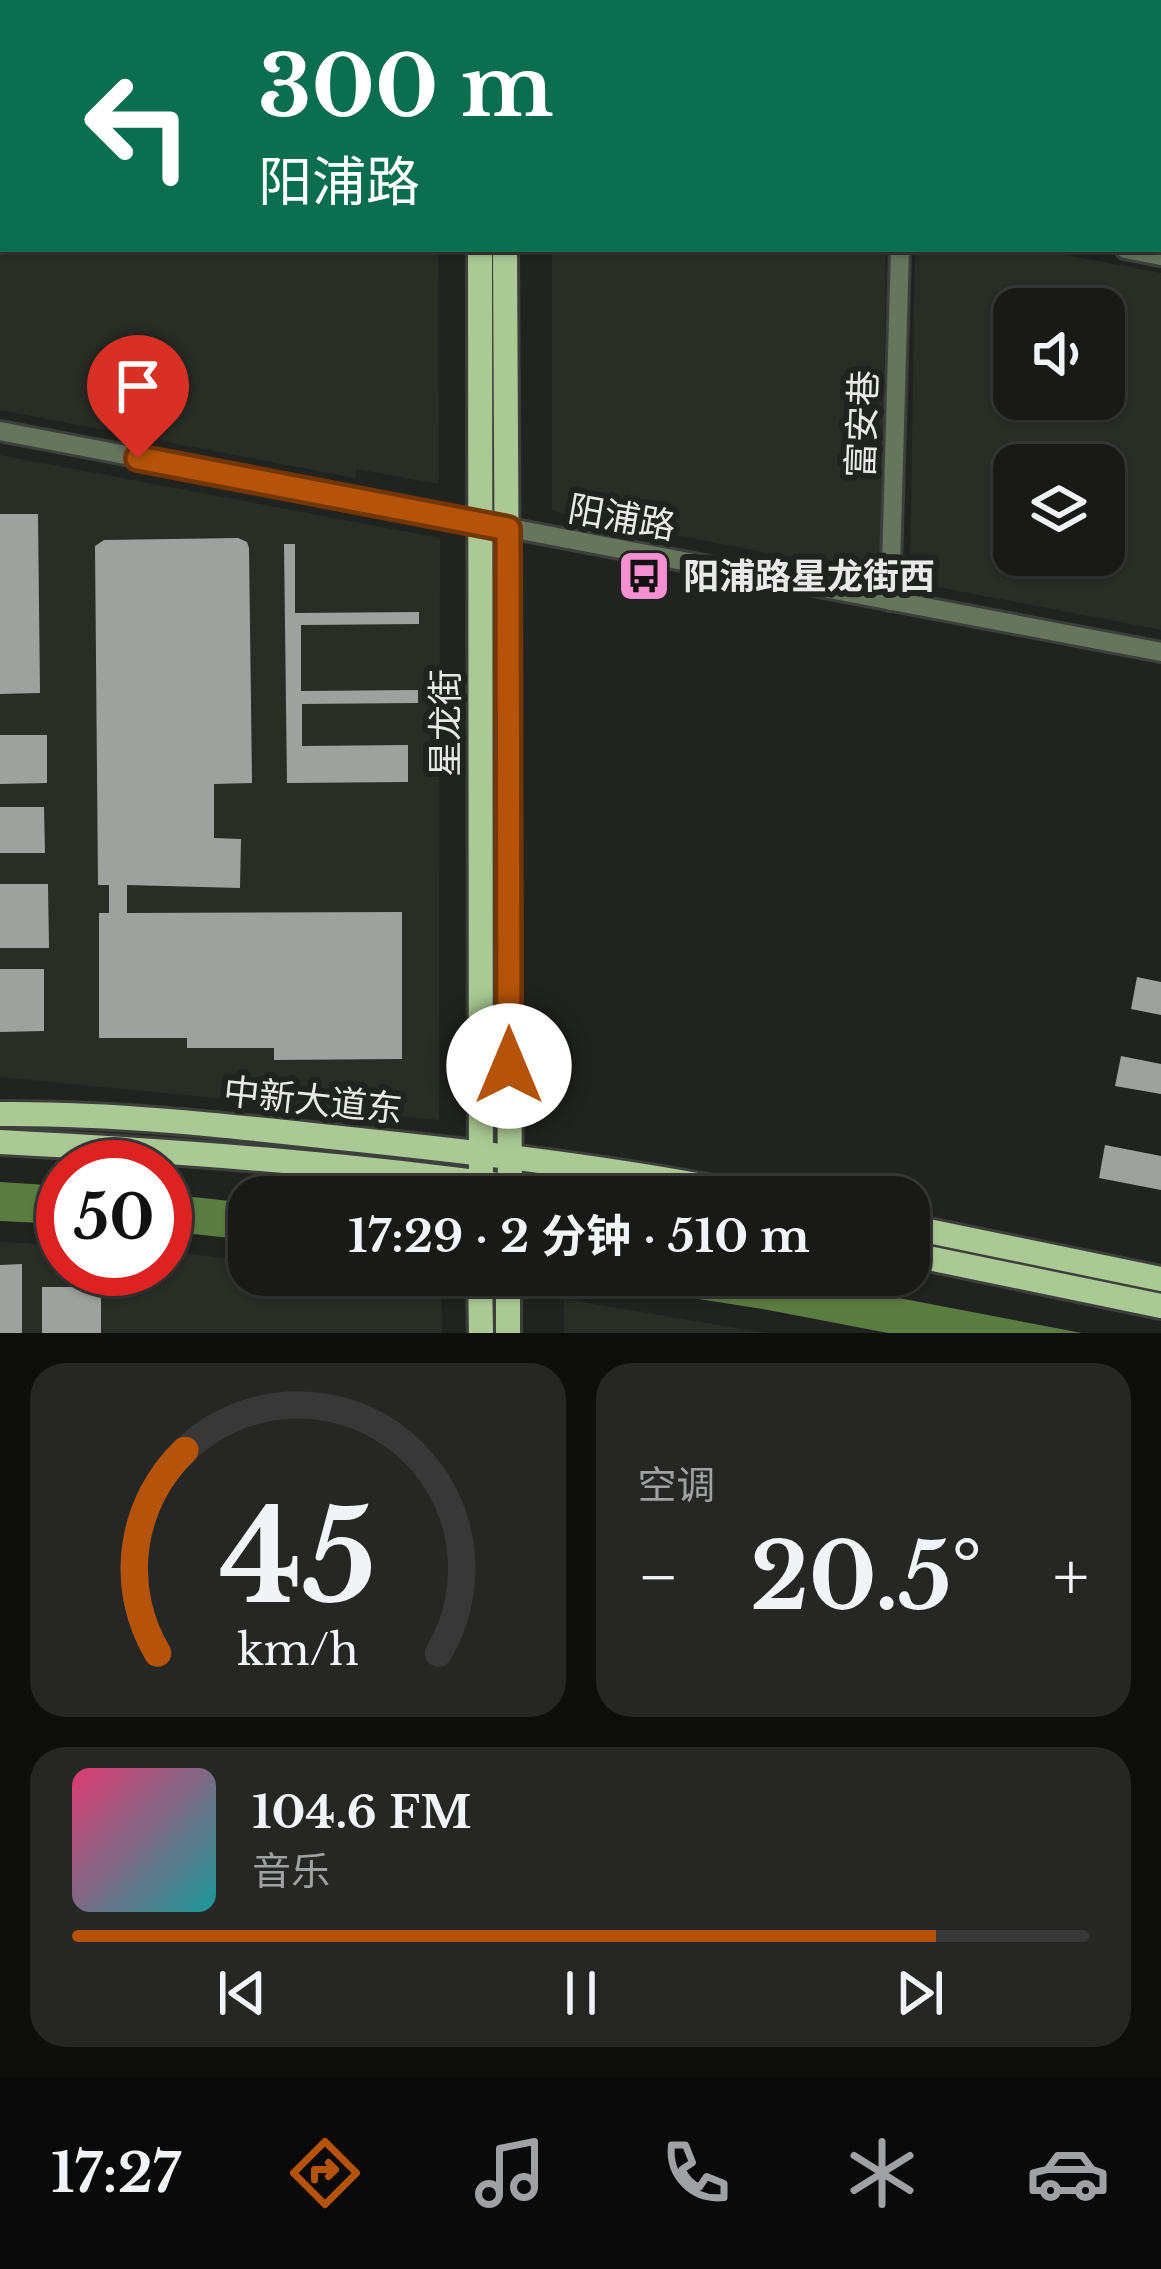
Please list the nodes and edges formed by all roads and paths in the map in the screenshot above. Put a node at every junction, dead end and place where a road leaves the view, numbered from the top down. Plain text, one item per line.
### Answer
1 (480, 252) edge
2 (505, 252) edge
3 (900, 252) edge
4 (0, 431) edge
5 (481, 523) junction
6 (508, 529) junction
7 (890, 601) junction
8 (1161, 652) edge
9 (0, 1114) edge
10 (0, 1142) edge
11 (480, 1152) junction
12 (509, 1157) junction
13 (377, 1176) edge
14 (481, 1176) edge
15 (510, 1176) edge
16 (628, 1176) edge
17 (930, 1231) edge
18 (930, 1258) edge
19 (1161, 1279) edge
20 (481, 1296) edge
21 (508, 1296) edge
22 (1161, 1306) edge
23 (481, 1333) edge
24 (508, 1333) edge

1 - 5 main road, 星龙街
2 - 6 main road, 星龙街
3 - 7 street, 富安巷
4 - 5 street, 阳浦路
5 - 6 street, 阳浦路
5 - 11 main road, 星龙街
6 - 7 street, 阳浦路
6 - 12 main road, 星龙街
7 - 8 street, 阳浦路
9 - 11 main road, 中新大道东
10 - 13 main road, 中新大道东
11 - 12 main road, 中新大道东
11 - 14 main road, 星龙街
12 - 15 main road, 星龙街
12 - 16 main road, 中新大道东
17 - 19 main road
18 - 22 main road
20 - 23 main road
21 - 24 main road

